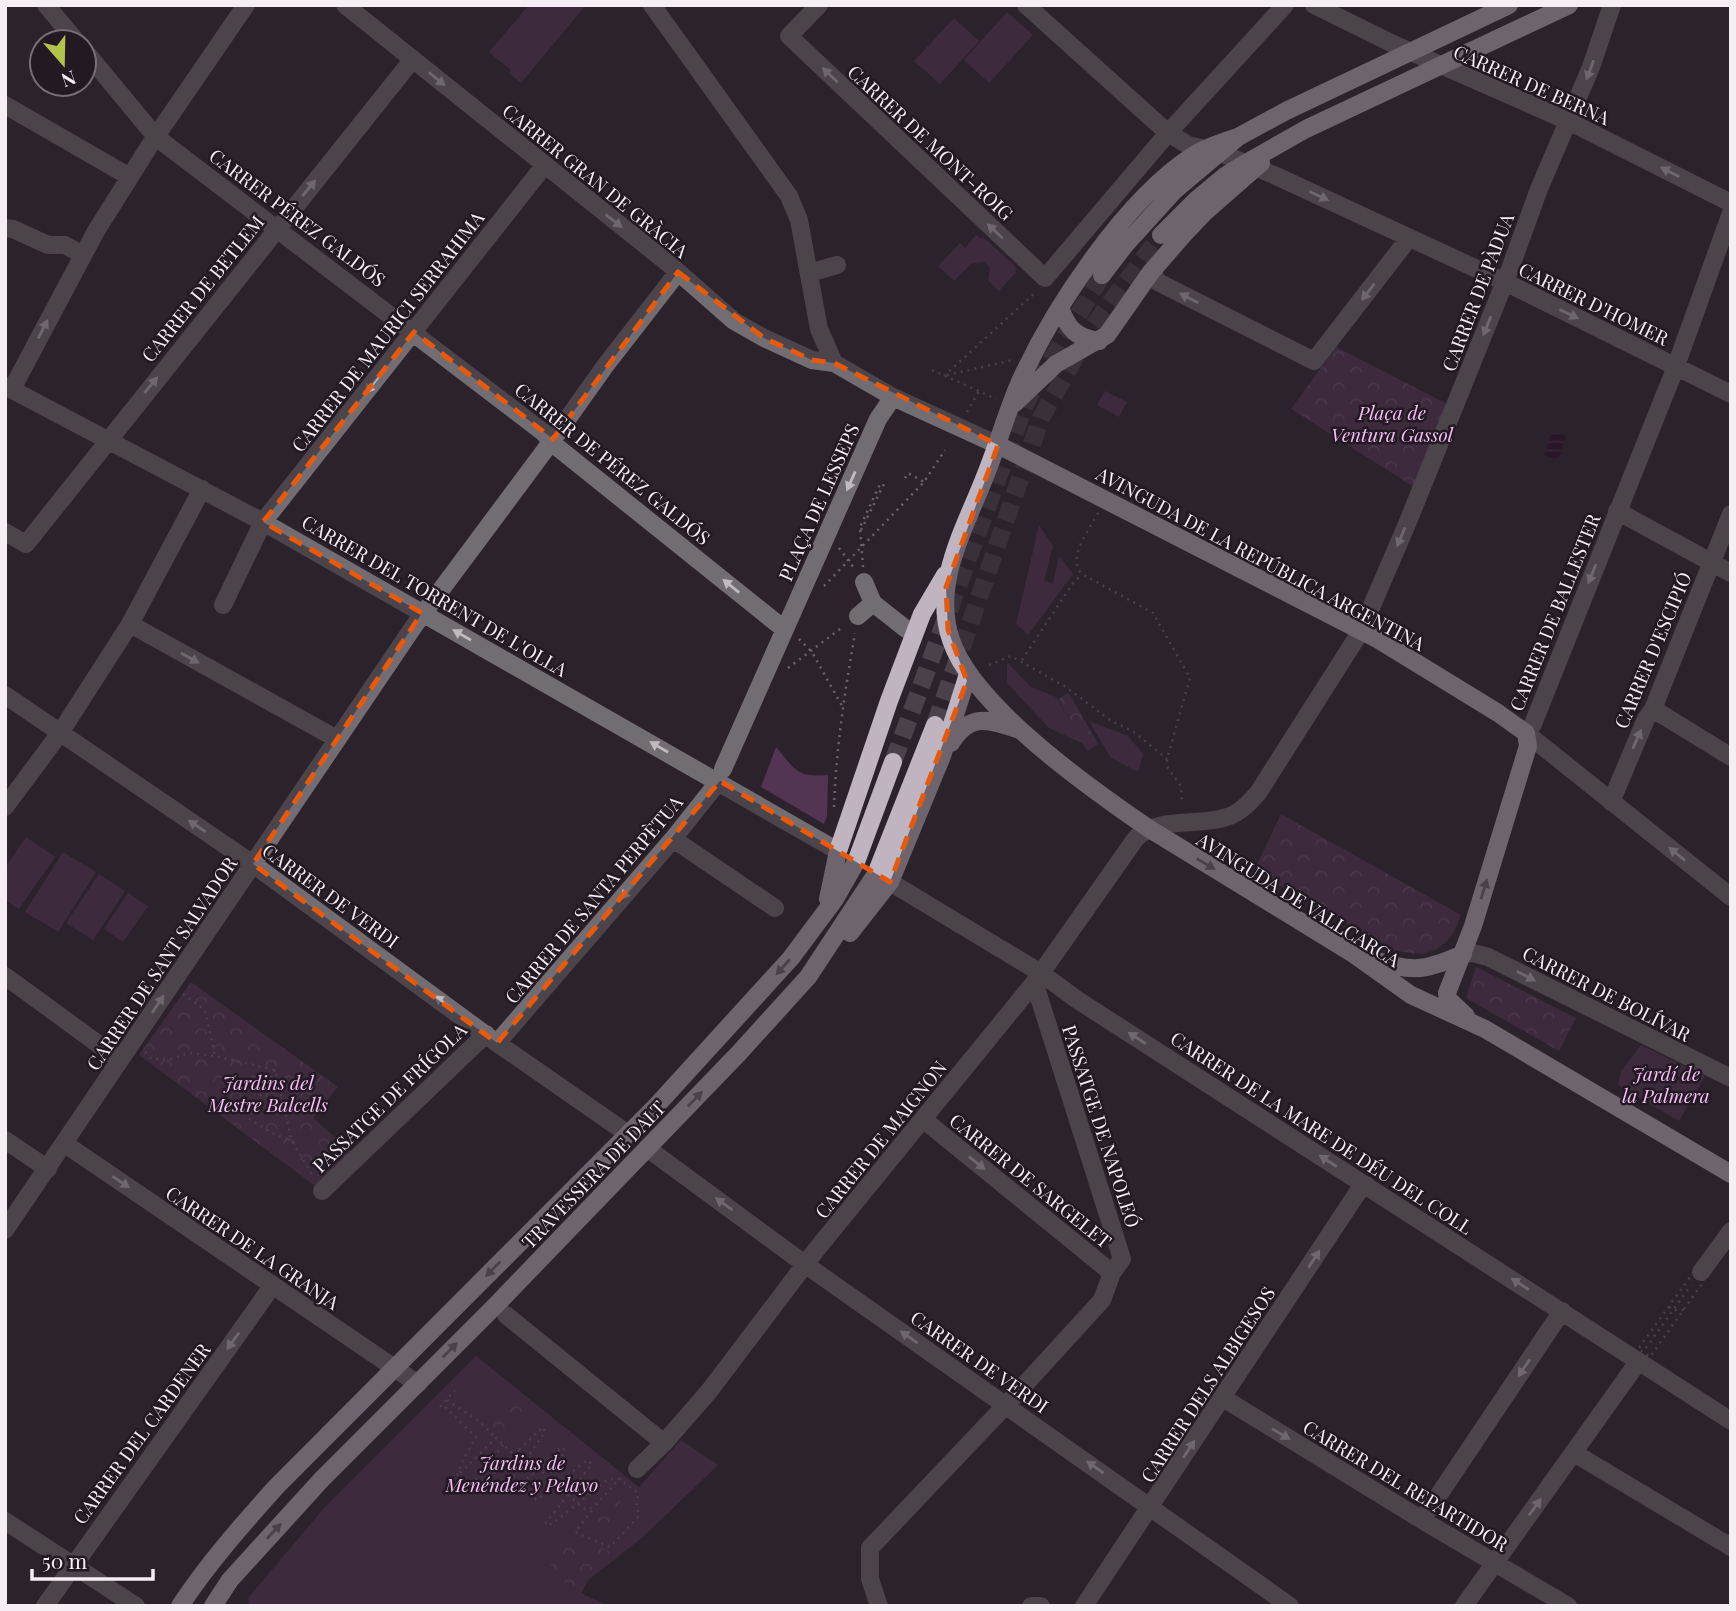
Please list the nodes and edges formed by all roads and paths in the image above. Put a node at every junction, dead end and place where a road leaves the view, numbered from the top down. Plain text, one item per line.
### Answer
1 (46, 5) edge
2 (246, 5) edge
3 (345, 5) edge
4 (653, 5) edge
5 (819, 5) edge
6 (1026, 5) edge
7 (1285, 5) edge
8 (1314, 5) edge
9 (1510, 5) edge
10 (1569, 5) edge
11 (1612, 5) edge
12 (65, 28) edge
13 (1412, 52) junction
14 (413, 59) junction
15 (1441, 66) junction
16 (98, 67) edge
17 (5, 105) edge
18 (1569, 121) junction
19 (1168, 133) junction
20 (156, 137) junction
21 (1212, 150) junction
22 (1252, 165) junction
23 (544, 166) junction
24 (130, 177) junction
25 (1731, 203) edge
26 (1731, 213) edge
27 (278, 228) junction
28 (5, 229) edge
29 (1161, 234) tunnel mouth
30 (1409, 238) junction
31 (83, 255) junction
32 (837, 265) dead end
33 (678, 272) junction
34 (1151, 272) junction
35 (809, 273) junction
36 (1102, 275) tunnel mouth
37 (1504, 282) junction
38 (1041, 285) junction
39 (1060, 307) junction
40 (414, 332) junction
41 (1099, 341) junction
42 (1016, 359) dead end
43 (834, 363) junction
44 (1675, 367) junction
45 (932, 370) dead end
46 (944, 376) junction
47 (8, 387) edge
48 (979, 391) junction
49 (1731, 394) edge
50 (893, 397) junction
51 (993, 398) dead end
52 (1012, 406) junction
53 (965, 414) dead end
54 (108, 438) junction
55 (551, 442) junction
56 (998, 445) junction
57 (945, 450) dead end
58 (905, 478) dead end
59 (924, 482) junction
60 (882, 483) dead end
61 (202, 489) junction
62 (1617, 511) junction
63 (1099, 512) dead end
64 (1731, 514) edge
65 (263, 522) junction
66 (5, 533) edge
67 (827, 533) junction
68 (861, 548) junction
69 (849, 561) junction
70 (1712, 561) junction
71 (949, 569) junction
72 (1731, 573) edge
73 (1082, 574) junction
74 (864, 582) junction
75 (822, 589) dead end
76 (873, 603) junction
77 (223, 606) dead end
78 (423, 614) junction
79 (858, 616) junction
80 (130, 624) junction
81 (785, 627) junction
82 (906, 629) dead end
83 (1361, 631) junction
84 (812, 652) junction
85 (1021, 661) junction
86 (989, 665) dead end
87 (968, 674) junction
88 (759, 686) junction
89 (5, 695) edge
90 (842, 706) junction
91 (1653, 709) junction
92 (934, 725) tunnel mouth
93 (1021, 730) junction
94 (60, 733) junction
95 (1525, 733) junction
96 (337, 739) junction
97 (942, 756) junction
98 (1731, 757) edge
99 (1167, 759) junction
100 (893, 762) tunnel mouth
101 (721, 775) junction
102 (1611, 802) junction
103 (1181, 804) dead end
104 (5, 807) edge
105 (834, 812) dead end
106 (1148, 828) junction
107 (673, 839) junction
108 (838, 851) junction
109 (856, 862) junction
110 (253, 864) junction
111 (883, 878) junction
112 (1731, 897) edge
113 (775, 908) dead end
114 (825, 913) junction
115 (1352, 953) junction
116 (1463, 954) junction
117 (5, 976) edge
118 (1039, 982) junction
119 (177, 991) dead end
120 (1472, 1022) junction
121 (492, 1038) junction
122 (139, 1048) dead end
123 (215, 1056) junction
124 (120, 1060) junction
125 (275, 1070) junction
126 (1731, 1079) edge
127 (924, 1120) junction
128 (628, 1134) junction
129 (5, 1140) edge
130 (292, 1141) junction
131 (65, 1144) junction
132 (647, 1148) junction
133 (48, 1168) junction
134 (1731, 1174) edge
135 (1366, 1185) junction
136 (322, 1191) joint
137 (5, 1230) edge
138 (1731, 1231) edge
139 (806, 1265) junction
140 (1112, 1273) junction
141 (1699, 1275) junction
142 (273, 1285) junction
143 (1670, 1309) junction
144 (1684, 1310) junction
145 (1562, 1311) junction
146 (506, 1315) dead end
147 (1643, 1354) junction
148 (393, 1368) junction
149 (418, 1384) junction
150 (455, 1390) dead end
151 (1223, 1398) junction
152 (447, 1400) junction
153 (1006, 1405) junction
154 (1731, 1421) edge
155 (496, 1438) junction
156 (664, 1443) junction
157 (503, 1445) junction
158 (515, 1452) junction
159 (1574, 1453) junction
160 (528, 1455) junction
161 (541, 1467) junction
162 (637, 1469) joint
163 (547, 1476) junction
164 (619, 1479) junction
165 (557, 1483) junction
166 (568, 1494) junction
167 (577, 1503) junction
168 (1152, 1506) junction
169 (594, 1508) junction
170 (1422, 1520) junction
171 (5, 1521) edge
172 (1731, 1548) edge
173 (1495, 1563) junction
174 (72, 1566) junction
175 (192, 1587) junction
176 (216, 1605) edge
177 (45, 1606) edge
178 (136, 1606) edge
179 (180, 1606) edge
180 (879, 1606) edge
181 (1031, 1606) edge
182 (1041, 1606) edge
183 (1084, 1606) edge
184 (1290, 1606) edge
185 (1464, 1606) edge
186 (1568, 1606) edge

1 - 12 street
2 - 20 street
3 - 14 street, CARRER GRAN DE GRÀCIA
4 - 35 street
38 -> 5 street, CARRER DE MONT-ROIG
6 - 19 street, CARRER D'HOMER
7 - 19 street
8 - 13 street, CARRER DE BERNA
9 - 13 main road
10 - 15 main road
11 -> 18 street, CARRER DE PÀDUA
13 - 15 street, CARRER DE BERNA
13 - 21 main road
14 -> 23 street, CARRER GRAN DE GRÀCIA
27 -> 14 street, CARRER DE BETLEM
15 - 18 street, CARRER DE BERNA
15 - 22 main road
16 - 20 street, CARRER PÉREZ GALDÓS
17 - 24 street
25 -> 18 street, CARRER DE BERNA
18 - 37 street, CARRER DE PÀDUA
19 - 21 street, CARRER D'HOMER
19 - 38 street
20 - 24 street
20 - 27 street, CARRER PÉREZ GALDÓS
21 - 22 street, CARRER D'HOMER
21 - 36 main road
21 - 39 main road
22 - 29 main road
22 -> 30 street, CARRER D'HOMER
22 - 34 main road
23 -> 33 street, CARRER GRAN DE GRÀCIA
23 - 40 street, CARRER DE MAURICI SERRAHIMA
24 - 31 street
26 - 44 street, CARRER DE BALLESTER
27 - 40 street, CARRER PÉREZ GALDÓS
54 -> 27 street, CARRER DE BETLEM
28 - 31 street
30 -> 34 street
30 - 37 street, CARRER D'HOMER
47 -> 31 street
32 - 35 street
33 - 43 street, CARRER GRAN DE GRÀCIA
33 - 55 street, CARRER DE SANT SALVADOR
34 - 41 main road
35 - 43 street
37 -> 44 street, CARRER D'HOMER
37 -> 83 street, CARRER DE PÀDUA
38 - 46 path
39 - 41 main road
39 - 52 main road
40 - 55 street, CARRER DE PÉREZ GALDÓS
40 -> 65 street, CARRER DE MAURICI SERRAHIMA
41 - 52 main road
42 - 46 path
43 - 50 street
44 - 49 street, CARRER D'HOMER
44 - 62 street, CARRER DE BALLESTER
45 - 46 path
46 - 48 path
47 - 54 street, CARRER DEL TORRENT DE L'OLLA
48 - 51 path
48 - 53 path
50 - 56 street
50 -> 67 street, PLAÇA DE LESSEPS
52 - 56 main road
54 - 61 street, CARRER DEL TORRENT DE L'OLLA
54 - 66 street, CARRER DE BETLEM
55 - 78 street, CARRER DE SANT SALVADOR
81 -> 55 street, CARRER DE PÉREZ GALDÓS
56 - 71 main road
56 - 83 main road, AVINGUDA DE LA REPÚBLICA ARGENTINA
57 - 59 path, PLAÇA DE LESSEPS
58 - 59 path
59 - 68 path, PLAÇA DE LESSEPS
60 - 68 path
61 - 65 street, CARRER DEL TORRENT DE L'OLLA
61 - 80 street
62 - 70 street
62 -> 95 street, CARRER DE BALLESTER
63 - 73 path
64 - 70 street, CARRER D'ESCIPIÓ
65 - 77 street, CARRER DE MAURICI SERRAHIMA
65 - 78 street, CARRER DEL TORRENT DE L'OLLA
67 - 69 path
67 - 81 street, PLAÇA DE LESSEPS
68 - 69 path, PLAÇA DE LESSEPS
68 - 74 path
69 - 74 path
69 - 75 path, PLAÇA DE LESSEPS
70 - 72 street
70 - 91 street, CARRER D'ESCIPIÓ
71 - 87 main road, AVINGUDA DE VALLCARCA
71 - 108 main road
73 - 85 path
73 - 99 path
74 - 76 street
76 - 79 street
76 - 82 street
78 - 96 street, CARRER DE SANT SALVADOR
101 -> 78 street, CARRER DEL TORRENT DE L'OLLA
79 - 84 path
79 - 90 path
80 - 94 street
80 -> 96 street
81 - 84 path
81 - 88 street, PLAÇA DE LESSEPS
83 - 95 main road, AVINGUDA DE LA REPÚBLICA ARGENTINA
83 - 106 street, CARRER DE PÀDUA
84 - 88 path
84 - 90 path
85 - 86 path
85 - 99 path
87 - 93 main road, AVINGUDA DE VALLCARCA
87 - 97 main road
88 - 101 street, PLAÇA DE LESSEPS
89 - 94 street, CARRER DE VERDI
90 - 105 path
91 - 98 street
102 -> 91 street, CARRER D'ESCIPIÓ
92 - 111 main road, TRAVESSERA DE DALT
93 - 97 main road
93 - 106 main road, AVINGUDA DE VALLCARCA
94 - 104 street
110 -> 94 street, CARRER DE VERDI
95 - 102 street, AVINGUDA DE LA REPÚBLICA ARGENTINA
116 -> 95 main road, CARRER DE BALLESTER
96 - 110 street, CARRER DE SANT SALVADOR
97 - 111 main road
99 - 103 path
100 - 109 main road, TRAVESSERA DE DALT
101 - 107 street, CARRER DE SANTA PERPÈTUA
101 - 108 street, CARRER DEL TORRENT DE L'OLLA
112 -> 102 street, AVINGUDA DE LA REPÚBLICA ARGENTINA
106 -> 115 main road, AVINGUDA DE VALLCARCA
106 - 118 street, CARRER DE MAIGNON
107 - 113 street
107 -> 121 street, CARRER DE SANTA PERPÈTUA
108 - 109 main road
108 - 114 main road
109 - 111 main road
109 - 114 main road, TRAVESSERA DE DALT
121 -> 110 street, CARRER DE VERDI
124 -> 110 street, CARRER DE SANT SALVADOR
111 - 118 street, CARRER DE LA MARE DE DÉU DEL COLL
132 -> 111 main road, TRAVESSERA DE DALT
114 -> 128 main road, TRAVESSERA DE DALT
115 - 116 main road
115 - 120 main road, AVINGUDA DE VALLCARCA
116 - 120 main road, CARRER DE BALLESTER
116 -> 126 street, CARRER DE BOLÍVAR
117 - 124 street
118 - 127 street, CARRER DE MAIGNON
135 -> 118 street, CARRER DE LA MARE DE DÉU DEL COLL
118 - 140 street, PASSATGE DE NAPOLEÓ
119 - 123 path
120 - 134 main road, AVINGUDA DE VALLCARCA
121 - 128 street, CARRER DE VERDI
121 - 136 street, PASSATGE DE FRÍGOLA
122 - 123 path
123 - 125 path
124 - 131 street, CARRER DE SANT SALVADOR
125 - 130 path
125 - 130 path
127 - 139 street, CARRER DE MAIGNON
127 -> 140 street, CARRER DE SARGELET
128 - 132 main road
128 -> 148 main road, TRAVESSERA DE DALT
129 - 133 street
130 - 136 path
131 - 133 street, CARRER DE SANT SALVADOR
131 -> 142 street, CARRER DE LA GRANJA
139 -> 132 street, CARRER DE VERDI
149 -> 132 main road, TRAVESSERA DE DALT
133 - 137 street, CARRER DE SANT SALVADOR
145 -> 135 street, CARRER DE LA MARE DE DÉU DEL COLL
151 -> 135 street, CARRER DELS ALBIGESOS
138 - 141 street
153 -> 139 street, CARRER DE VERDI
139 - 156 street, CARRER DE MAIGNON
140 - 153 street
141 - 143 path
141 - 143 path
141 - 144 path
142 - 148 street, CARRER DE LA GRANJA
142 -> 174 street, CARRER DEL CARDENER
143 - 144 path
143 - 147 path
143 - 147 path
144 - 147 path
145 - 147 street, CARRER DE LA MARE DE DÉU DEL COLL
145 -> 170 street
146 - 156 street
147 - 154 street, CARRER DE LA MARE DE DÉU DEL COLL
147 - 159 street
148 - 149 street, CARRER DE LA GRANJA
148 - 175 main road, TRAVESSERA DE DALT
176 -> 149 main road, TRAVESSERA DE DALT
150 - 152 path
168 -> 151 street, CARRER DELS ALBIGESOS
151 -> 170 street, CARRER DEL REPARTIDOR
152 - 155 path
152 - 155 path
168 -> 153 street, CARRER DE VERDI
153 - 180 street
155 - 157 path
156 - 162 street, CARRER DE MAIGNON
157 - 158 path
157 - 158 path
158 - 160 path
158 - 160 path
159 - 172 street
173 -> 159 street
160 - 161 path
160 - 161 path
161 - 163 path
161 - 163 path
162 - 164 path
163 - 165 path
163 - 165 path
164 - 167 path
164 - 169 path
164 - 169 path
165 - 166 path
165 - 166 path
166 - 167 path
166 - 167 path
167 - 169 path
168 - 183 street, CARRER DELS ALBIGESOS
168 - 184 street, CARRER DE VERDI
170 - 173 street, CARRER DEL REPARTIDOR
171 - 174 street
173 - 185 street
173 - 186 street, CARRER DEL REPARTIDOR
174 - 177 street, CARRER DEL CARDENER
174 - 178 street
175 - 176 main road
175 - 179 main road, TRAVESSERA DE DALT
181 - 182 street

